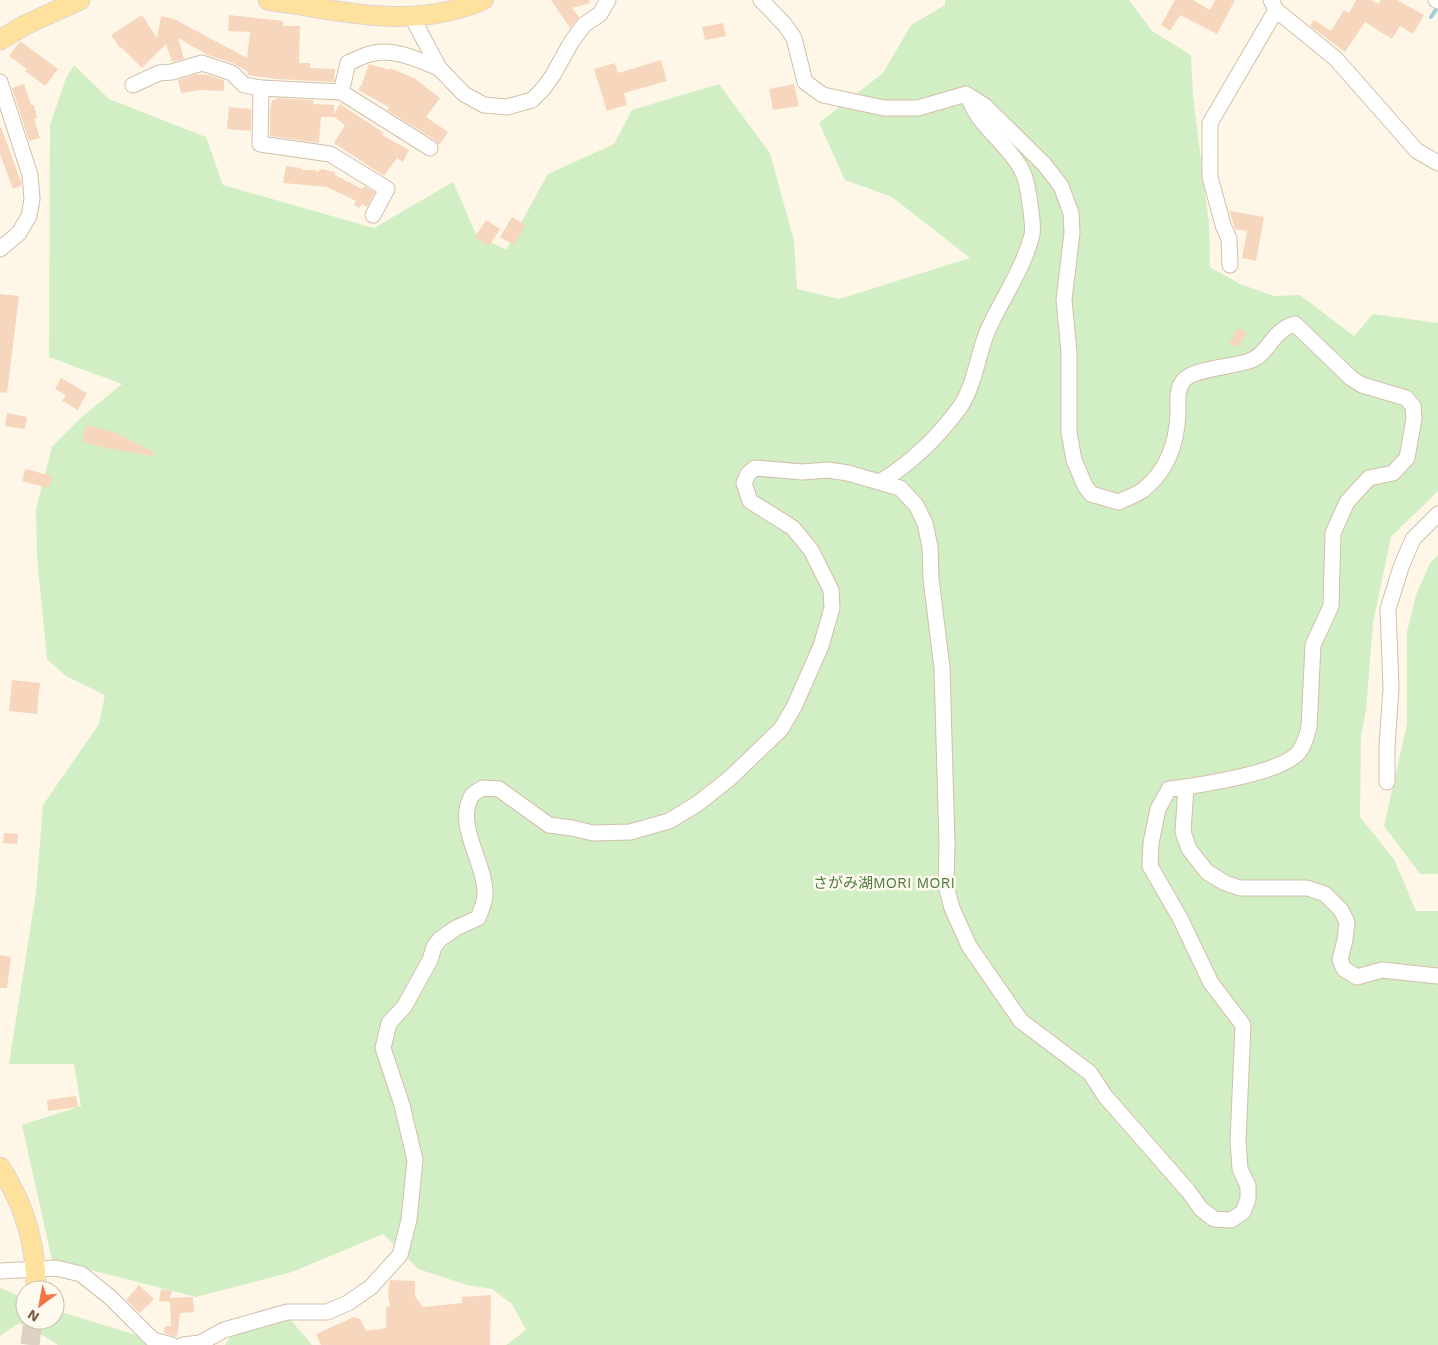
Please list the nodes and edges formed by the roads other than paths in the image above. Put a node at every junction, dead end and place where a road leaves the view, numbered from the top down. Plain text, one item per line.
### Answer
1 (80, 0) edge
2 (268, 0) edge
3 (483, 0) edge
4 (608, 0) edge
5 (761, 0) edge
6 (1274, 5) edge
7 (412, 16) junction
8 (0, 40) edge
9 (438, 68) junction
10 (0, 82) edge
11 (133, 85) dead end
12 (261, 88) junction
13 (341, 92) junction
14 (966, 94) junction
15 (430, 148) dead end
16 (1438, 163) edge
17 (373, 215) dead end
18 (0, 249) edge
19 (1230, 265) dead end
20 (880, 482) junction
21 (1438, 514) edge
22 (1387, 782) dead end
23 (1186, 787) junction
24 (1438, 976) edge
25 (0, 1167) edge
26 (36, 1268) junction
27 (0, 1271) edge
28 (36, 1280) edge
29 (172, 1345) edge
30 (183, 1345) edge

1 - 8 main road
2 - 7 main road
3 - 7 main road
4 - 9 street
5 - 14 street
6 - 16 street
6 - 19 street
7 - 9 street
9 - 13 street
10 - 18 street
11 - 12 street
12 - 13 street
12 - 17 street
13 - 15 street
14 - 20 street
14 - 23 street
20 - 23 street
20 - 30 street
21 - 22 street
23 - 24 street
25 - 26 main road
26 - 27 street
26 - 28 main road
26 - 29 street

